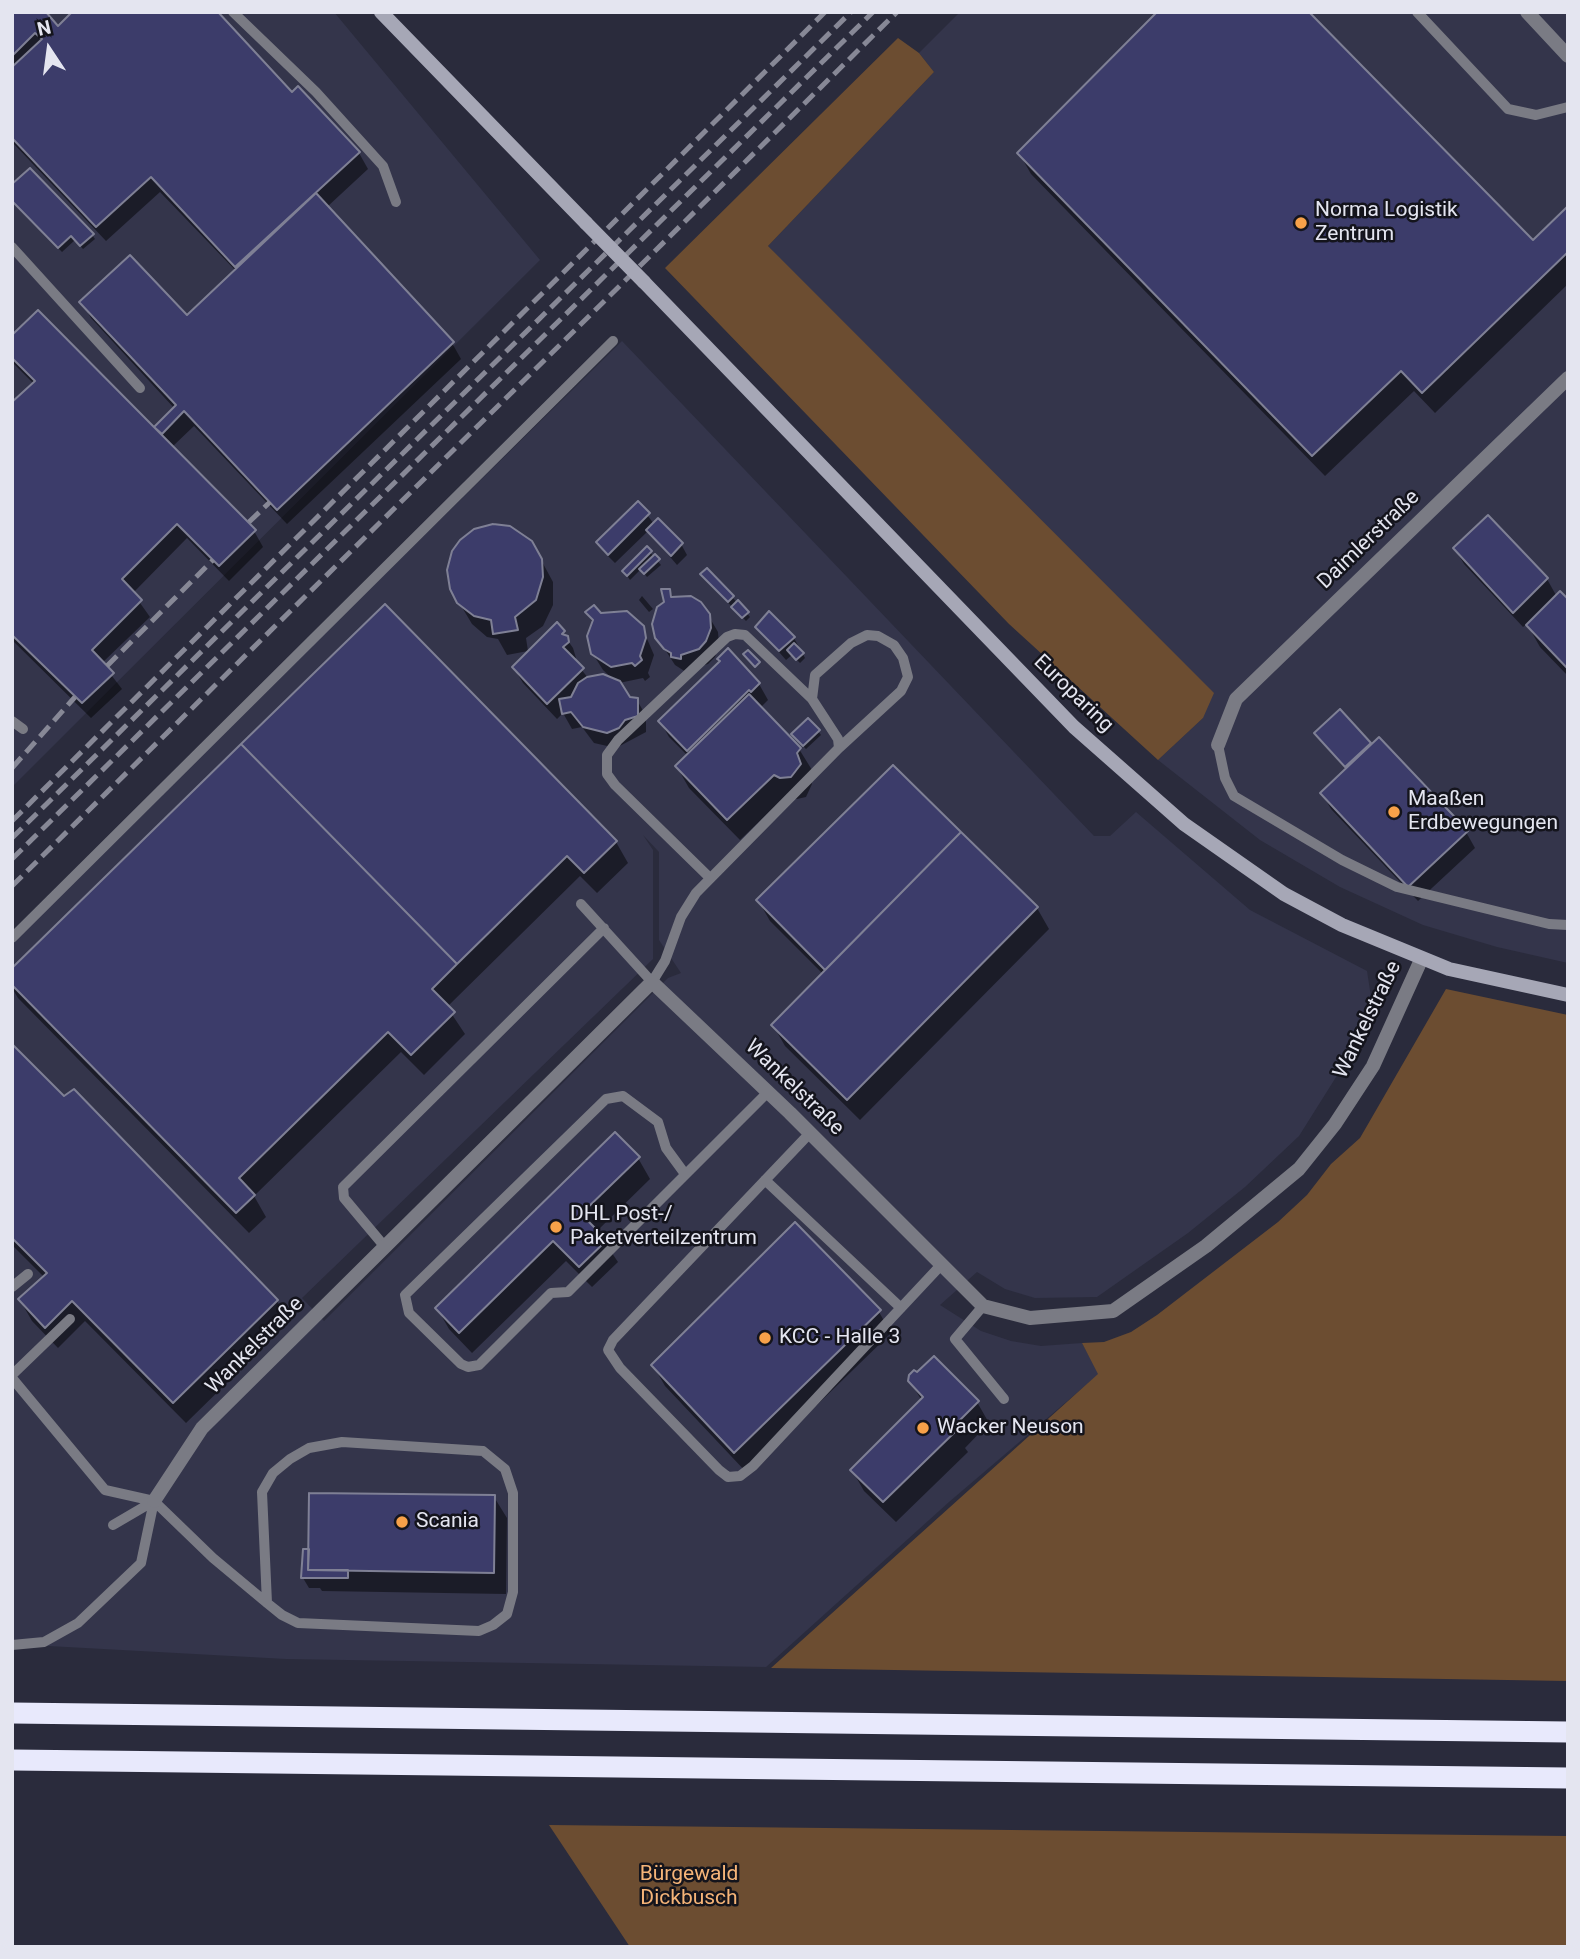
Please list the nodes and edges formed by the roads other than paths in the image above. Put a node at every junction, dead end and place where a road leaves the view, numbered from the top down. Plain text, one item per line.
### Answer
1 (233, 12) edge
2 (381, 12) edge
3 (1417, 12) edge
4 (1527, 12) edge
5 (1568, 56) edge
6 (1568, 107) edge
7 (396, 202) dead end
8 (12, 247) edge
9 (613, 341) dead end
10 (1568, 378) edge
11 (141, 388) dead end
12 (812, 699) junction
13 (12, 721) edge
14 (23, 729) dead end
15 (1219, 745) joint
16 (839, 747) junction
17 (710, 878) junction
18 (581, 904) dead end
19 (1568, 925) edge
20 (604, 928) junction
21 (12, 938) edge
22 (1421, 960) junction
23 (652, 982) junction
24 (1568, 995) edge
25 (768, 1092) junction
26 (810, 1133) junction
27 (685, 1174) junction
28 (765, 1180) junction
29 (385, 1247) junction
30 (942, 1264) junction
31 (28, 1273) dead end
32 (12, 1287) edge
33 (983, 1306) junction
34 (901, 1308) junction
35 (70, 1319) dead end
36 (12, 1377) edge
37 (1004, 1399) dead end
38 (154, 1501) junction
39 (113, 1525) dead end
40 (267, 1603) junction
41 (12, 1645) edge
42 (12, 1713) edge
43 (1568, 1732) edge
44 (12, 1759) edge
45 (1568, 1778) edge

1 - 7 lane
2 - 22 street, Europaring, bridge
3 - 6 lane
4 - 5 street
8 - 11 lane
9 - 21 lane
10 - 15 street, Daimlerstraße
12 - 16 lane
12 - 16 lane
12 - 17 lane
13 - 14 lane
15 - 19 lane
16 - 17 lane
17 - 23 lane
18 - 20 lane
20 - 23 lane
20 - 29 lane
22 - 24 street, Europaring
22 - 33 street, Wankelstraße
23 - 25 street, Wankelstraße
23 - 29 street, Wankelstraße
25 - 26 street, Wankelstraße
25 - 27 lane
26 - 28 lane
26 - 30 street, Wankelstraße
27 - 27 lane
28 - 34 lane
28 - 34 lane
29 - 38 street, Wankelstraße
30 - 33 street, Wankelstraße
30 - 34 lane
31 - 32 lane
33 - 37 lane
35 - 36 lane
36 - 38 lane
38 - 39 lane
38 - 40 lane
38 - 41 lane
40 - 40 lane
42 - 43 highway
44 - 45 highway

